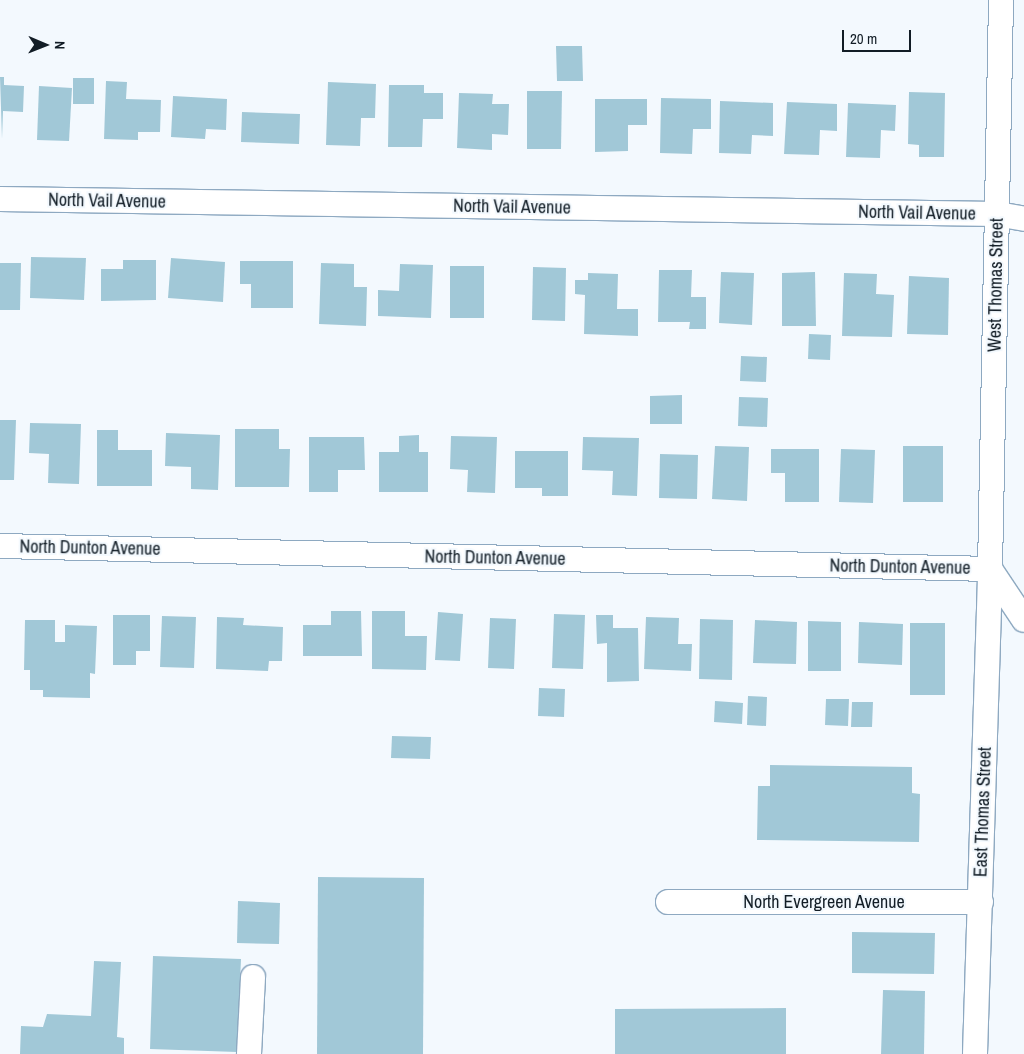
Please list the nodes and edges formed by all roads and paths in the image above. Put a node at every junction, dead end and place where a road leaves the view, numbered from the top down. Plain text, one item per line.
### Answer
1 (1002, 0) edge
2 (0, 199) edge
3 (997, 214) junction
4 (1024, 219) edge
5 (0, 546) edge
6 (990, 569) junction
7 (1024, 620) edge
8 (668, 902) dead end
9 (981, 902) junction
10 (253, 977) dead end
11 (249, 1054) edge
12 (975, 1054) edge

1 - 3 street, West Thomas Street
2 - 3 street, North Vail Avenue
3 - 4 street, North Vail Avenue
3 - 6 street, West Thomas Street
5 - 6 street, North Dunton Avenue
6 - 7 street
6 - 9 street, East Thomas Street
8 - 9 street, North Evergreen Avenue
9 - 12 street, East Thomas Street
10 - 11 street

